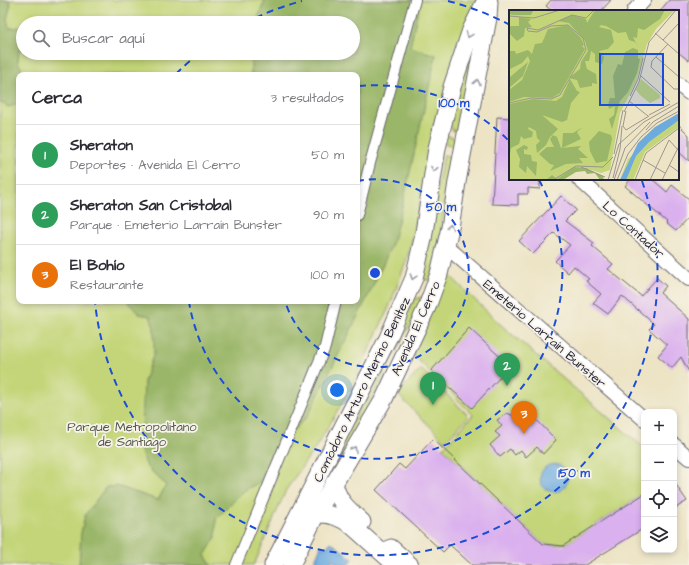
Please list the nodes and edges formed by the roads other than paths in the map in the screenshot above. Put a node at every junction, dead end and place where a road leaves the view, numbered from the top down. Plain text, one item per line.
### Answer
1 (415, 0) edge
2 (486, 0) edge
3 (490, 0) edge
4 (644, 0) edge
5 (635, 10) edge
6 (679, 85) edge
7 (689, 94) edge
8 (444, 117) junction
9 (470, 120) junction
10 (437, 148) junction
11 (462, 159) junction
12 (580, 180) edge
13 (360, 203) edge
14 (446, 246) junction
15 (689, 278) edge
16 (335, 304) edge
17 (641, 416) edge
18 (677, 448) edge
19 (689, 458) edge
20 (334, 483) junction
21 (316, 514) junction
22 (296, 520) junction
23 (303, 541) junction
24 (277, 560) edge
25 (236, 565) edge
26 (291, 565) edge
27 (298, 565) edge
28 (396, 565) edge
29 (410, 565) edge

1 - 13 street
2 -> 8 street, Comodoro Arturo Merino Benítez
9 -> 3 street, Avenida El Cerro
4 - 5 street
6 - 7 street
8 - 9 street
8 - 10 street, Comodoro Arturo Merino Benítez
9 - 11 street, Avenida El Cerro
10 - 11 street
10 -> 22 street, Comodoro Arturo Merino Benítez
14 -> 11 street, Avenida El Cerro
12 - 15 street, Lo Contador
14 - 17 street, Emeterio Larraín Bunster
20 -> 14 street, Avenida El Cerro
16 - 25 street
18 - 19 street
20 - 21 street, Avenida El Cerro
20 - 29 street
21 - 22 street
21 - 23 street, Avenida El Cerro
21 - 28 street
22 - 24 street, Comodoro Arturo Merino Benítez
23 - 26 street, Avenida El Cerro
23 - 27 street, Avenida El Cerro

